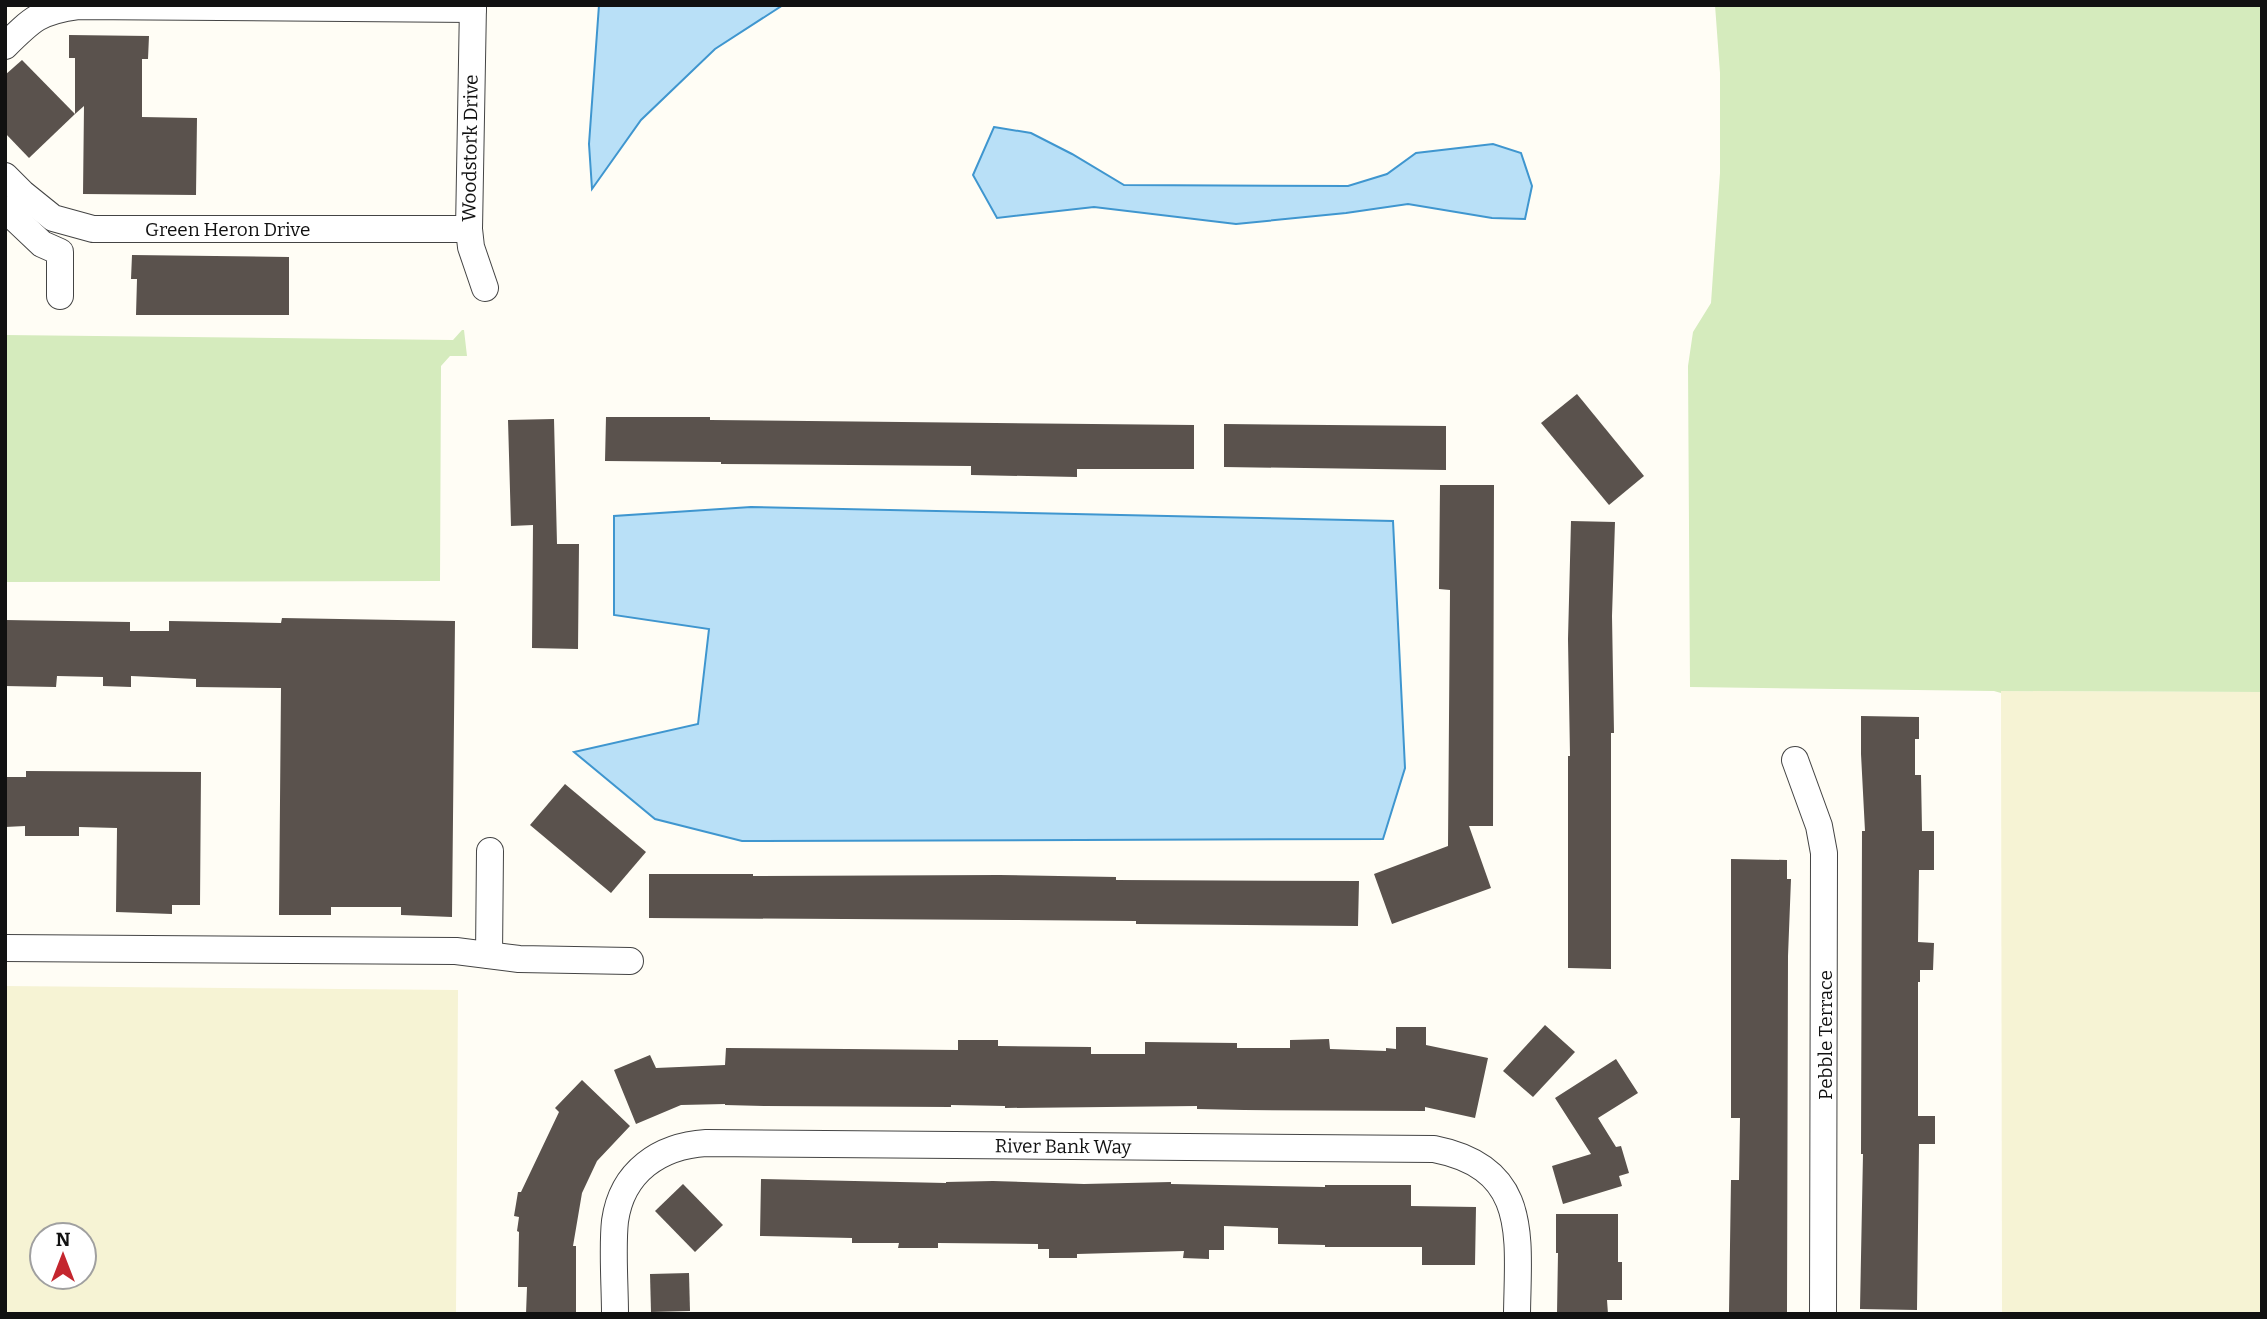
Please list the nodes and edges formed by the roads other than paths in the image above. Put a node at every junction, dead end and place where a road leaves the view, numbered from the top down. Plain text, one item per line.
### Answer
1 (473, 7) edge
2 (5, 46) edge
3 (5, 176) edge
4 (5, 209) edge
5 (58, 219) junction
6 (469, 229) junction
7 (42, 244) junction
8 (485, 288) dead end
9 (60, 296) dead end
10 (1795, 760) dead end
11 (490, 851) dead end
12 (5, 948) edge
13 (489, 955) junction
14 (631, 961) dead end
15 (615, 1314) edge
16 (1517, 1314) edge
17 (1823, 1314) edge

1 - 2 street
1 - 6 street, Woodstork Drive
3 - 5 street, Green Heron Drive
4 - 7 street
5 - 6 street, Green Heron Drive
5 - 7 street
6 - 8 street, Woodstork Drive
7 - 9 street
10 - 17 street, Pebble Terrace
11 - 13 street
12 - 13 street
13 - 14 street
15 - 16 street, River Bank Way

